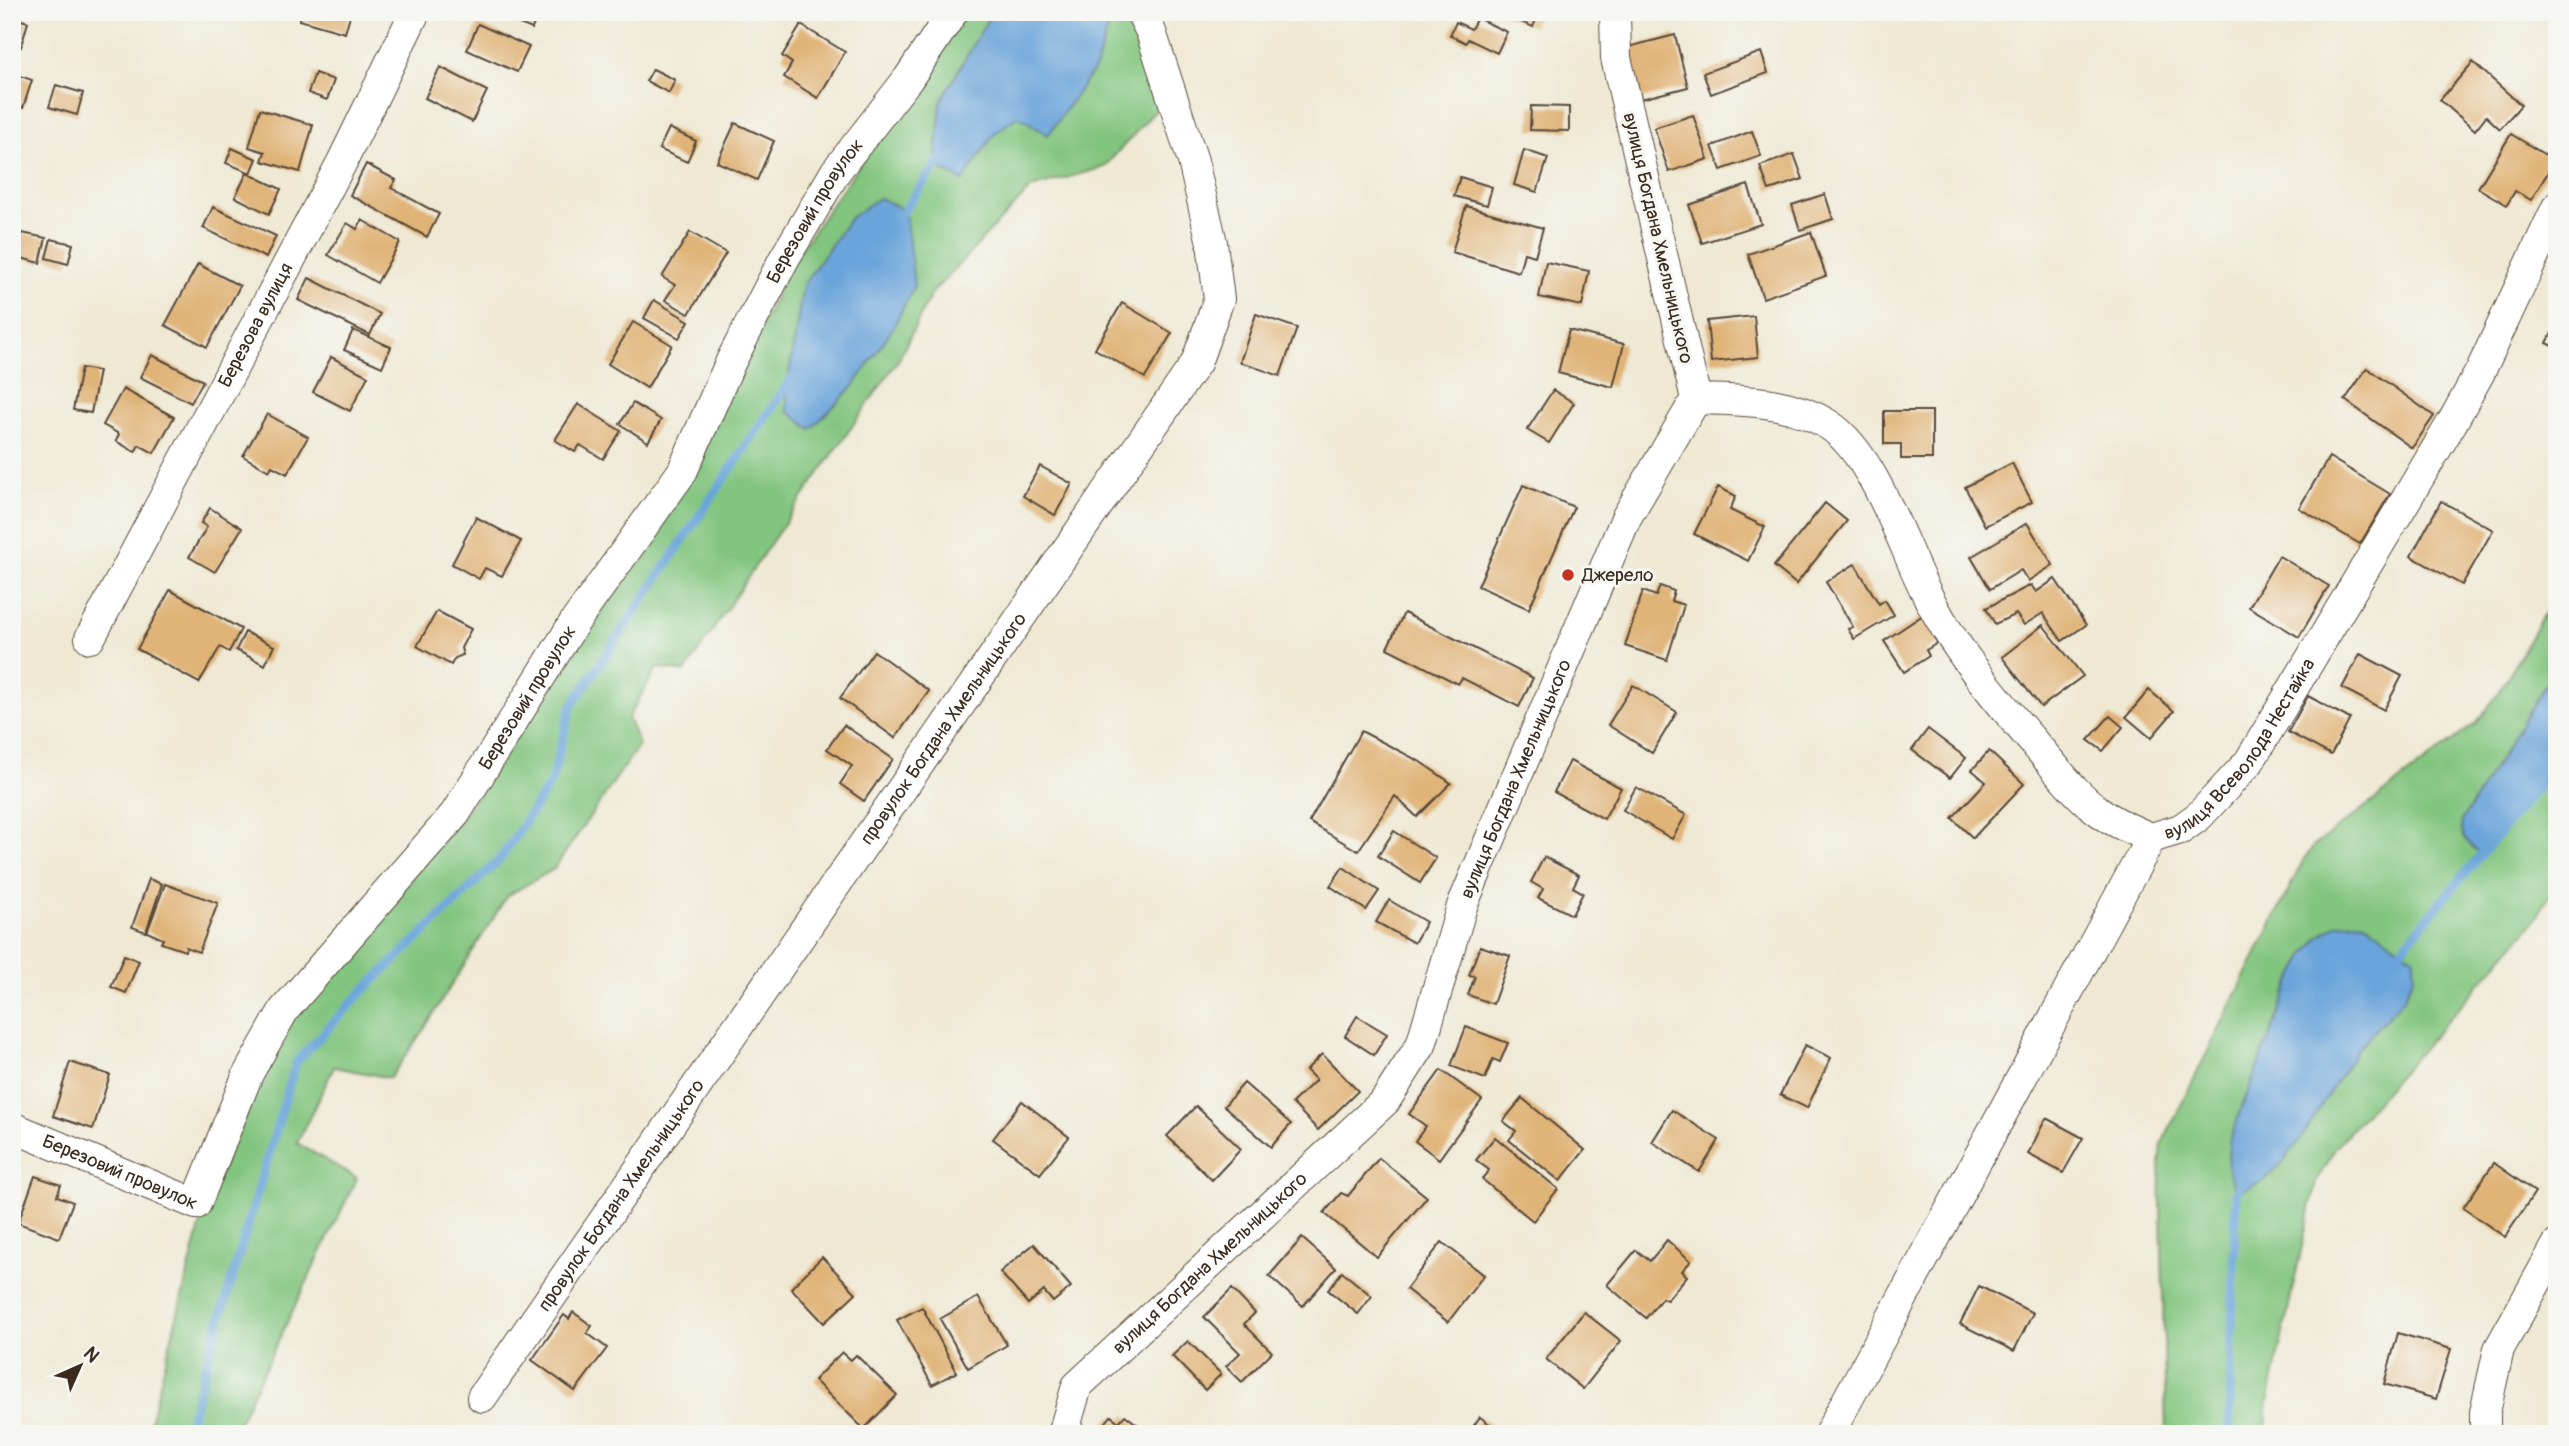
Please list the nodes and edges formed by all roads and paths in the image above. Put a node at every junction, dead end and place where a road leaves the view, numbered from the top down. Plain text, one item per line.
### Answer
1 (415, 12) edge
2 (953, 12) edge
3 (1141, 12) edge
4 (1615, 12) edge
5 (2557, 207) edge
6 (1696, 399) junction
7 (90, 638) dead end
8 (2151, 838) junction
9 (12, 1127) edge
10 (2557, 1245) edge
11 (482, 1397) dead end
12 (1063, 1434) edge
13 (1829, 1434) edge
14 (2485, 1434) edge

1 - 7 street, Березова вулиця
2 - 9 street, Березовий провулок
3 - 11 street, провулок Богдана Хмельницького
4 - 6 street, вулиця Богдана Хмельницького
5 - 8 street, вулиця Всеволода Нестайка
6 - 8 street, вулиця Всеволода Нестайка
6 - 12 street, вулиця Богдана Хмельницького
8 - 13 street
10 - 14 street

